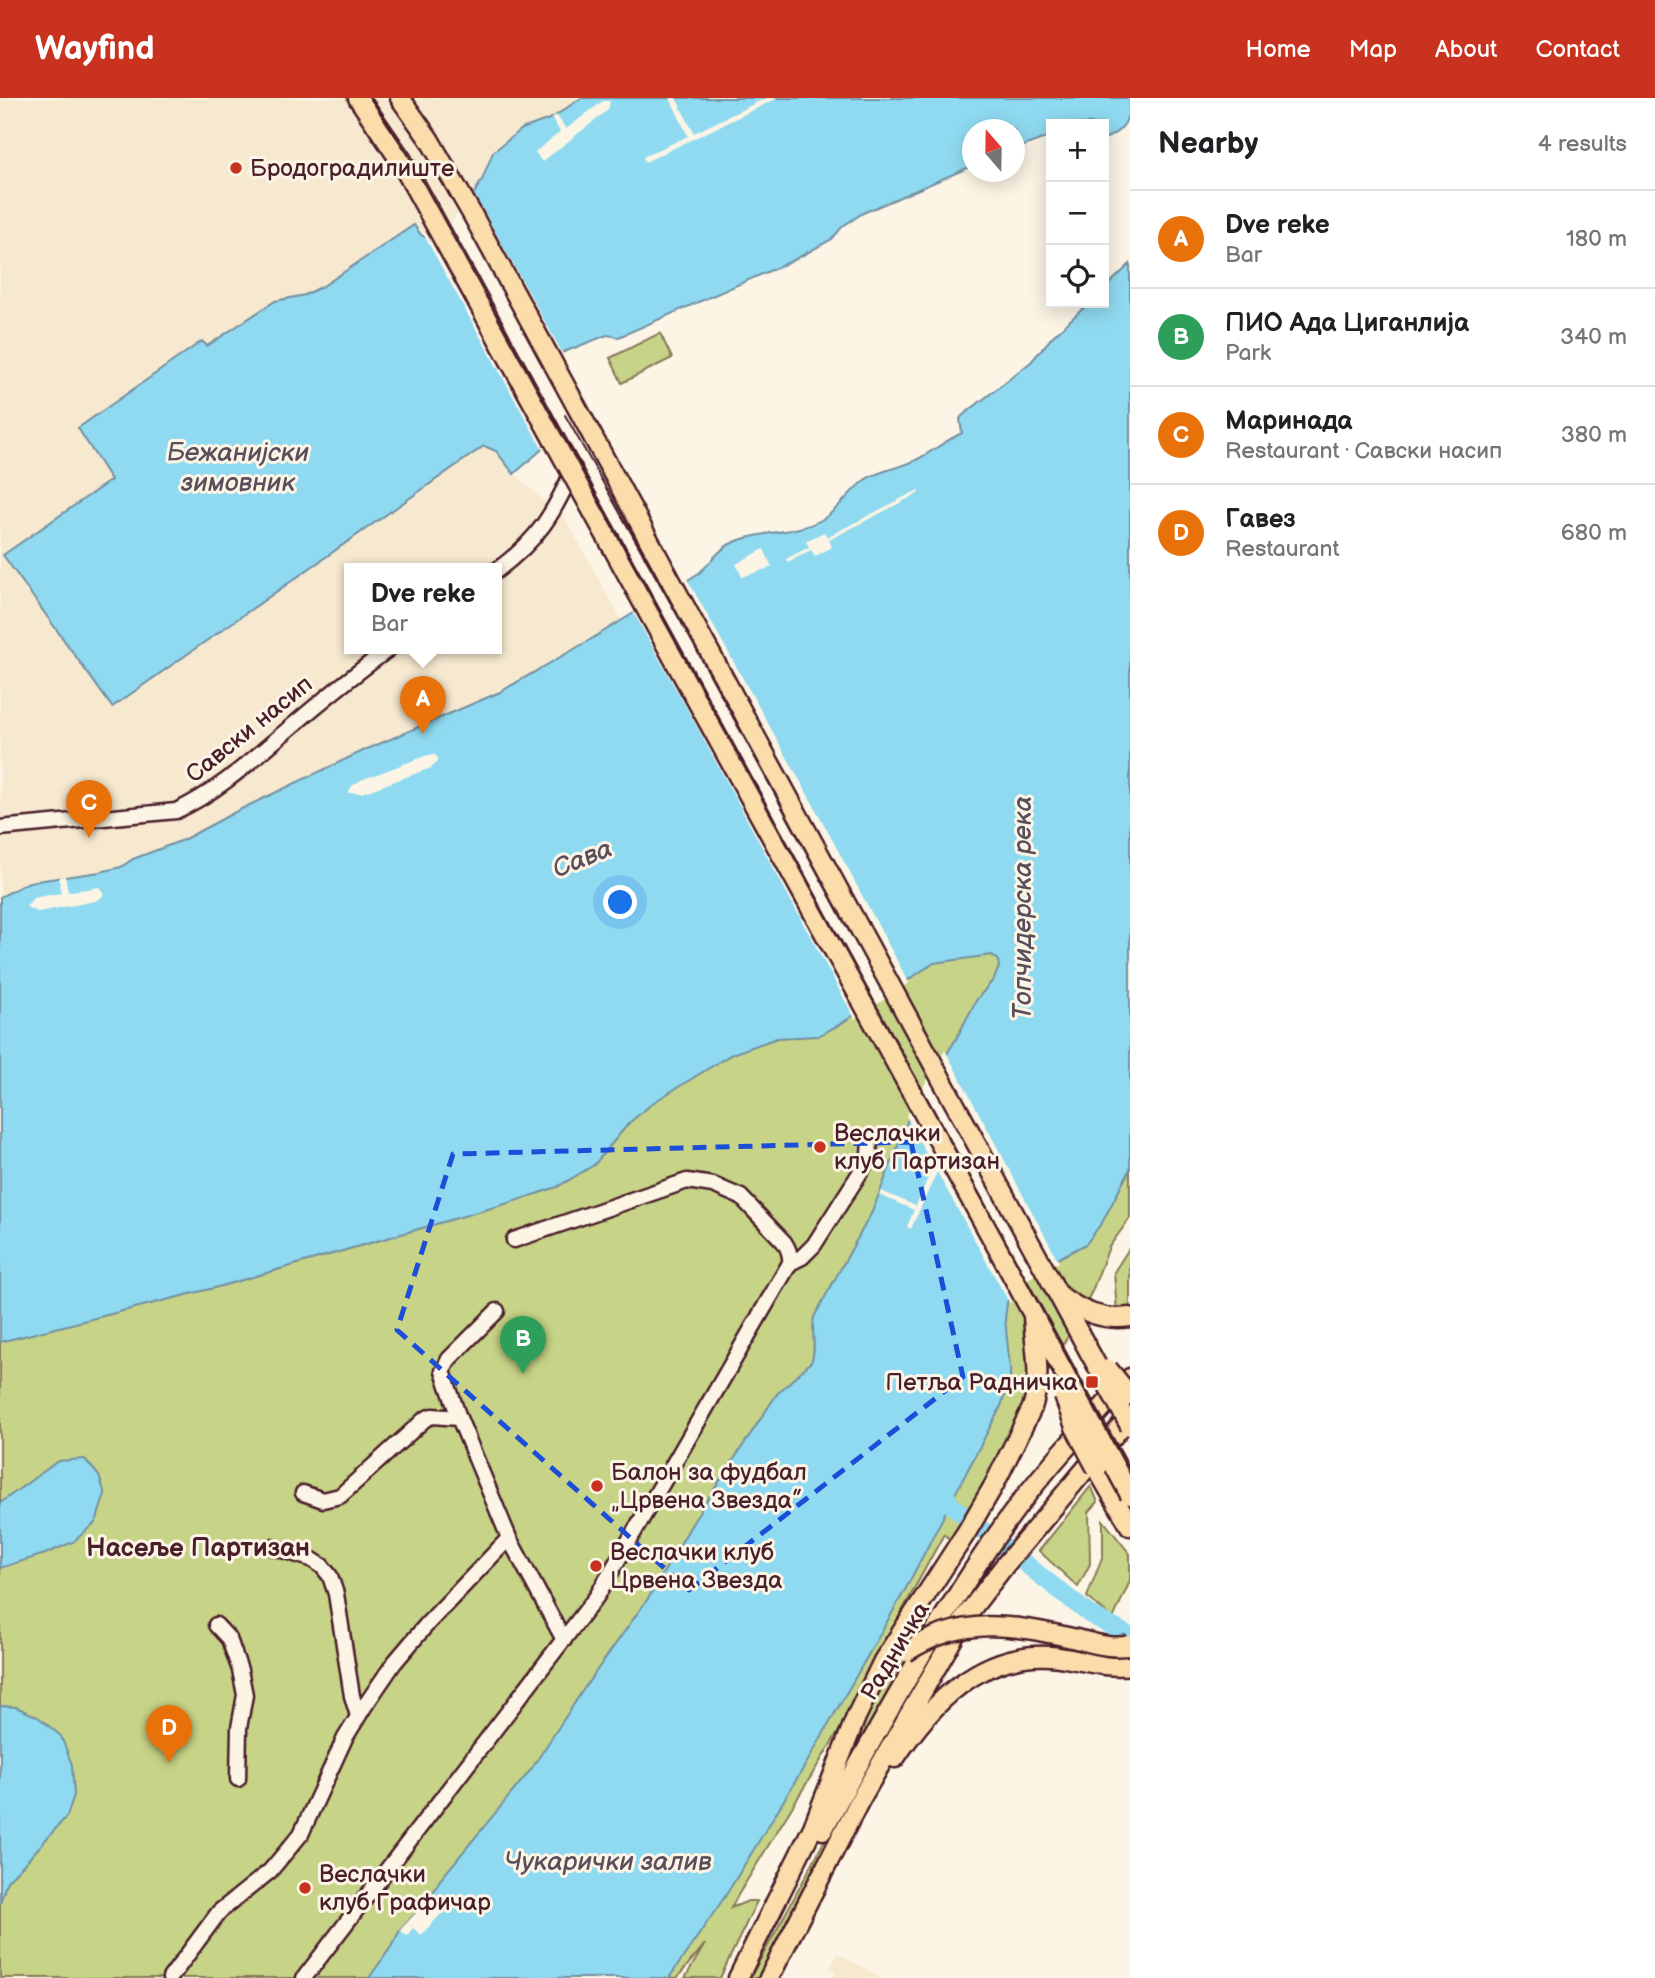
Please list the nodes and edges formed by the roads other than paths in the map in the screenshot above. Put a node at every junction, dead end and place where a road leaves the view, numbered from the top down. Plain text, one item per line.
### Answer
1 (358, 98) edge
2 (401, 98) edge
3 (575, 467) dead end
4 (502, 566) edge
5 (382, 654) edge
6 (0, 828) edge
7 (870, 1140) dead end
8 (514, 1240) dead end
9 (790, 1263) junction
10 (1058, 1295) junction
11 (497, 1311) dead end
12 (1033, 1314) junction
13 (1130, 1317) edge
14 (1049, 1346) junction
15 (1091, 1355) junction
16 (1130, 1378) edge
17 (1130, 1396) edge
18 (1130, 1416) edge
19 (458, 1418) junction
20 (1130, 1426) edge
21 (303, 1493) dead end
22 (1130, 1494) edge
23 (1130, 1526) edge
24 (509, 1538) junction
25 (272, 1547) dead end
26 (216, 1625) dead end
27 (564, 1640) junction
28 (1130, 1645) edge
29 (900, 1647) junction
30 (1130, 1665) edge
31 (358, 1716) junction
32 (238, 1779) dead end
33 (869, 1784) junction
34 (170, 1978) edge
35 (303, 1978) edge
36 (738, 1978) edge
37 (744, 1978) edge
38 (769, 1978) edge

1 - 12 main road, bridge
2 - 10 main road
3 - 4 street
5 - 6 street, Савски насип
7 - 9 street
8 - 9 street
9 - 27 street
10 - 13 main road
10 - 15 main road
11 - 19 street
12 - 14 main road
12 - 29 main road
14 - 22 main road, bridge
14 - 23 main road, bridge
15 - 17 main road, bridge
15 - 20 main road, bridge
16 - 37 main road, Радничка, bridge
18 - 33 main road, Радничка, bridge
19 - 21 street
19 - 24 street
24 - 27 street
24 - 31 street
25 - 31 street
26 - 32 street
27 - 35 street
28 - 29 main road, bridge
29 - 36 main road
30 - 33 main road
31 - 34 street
33 - 38 main road, Радничка

